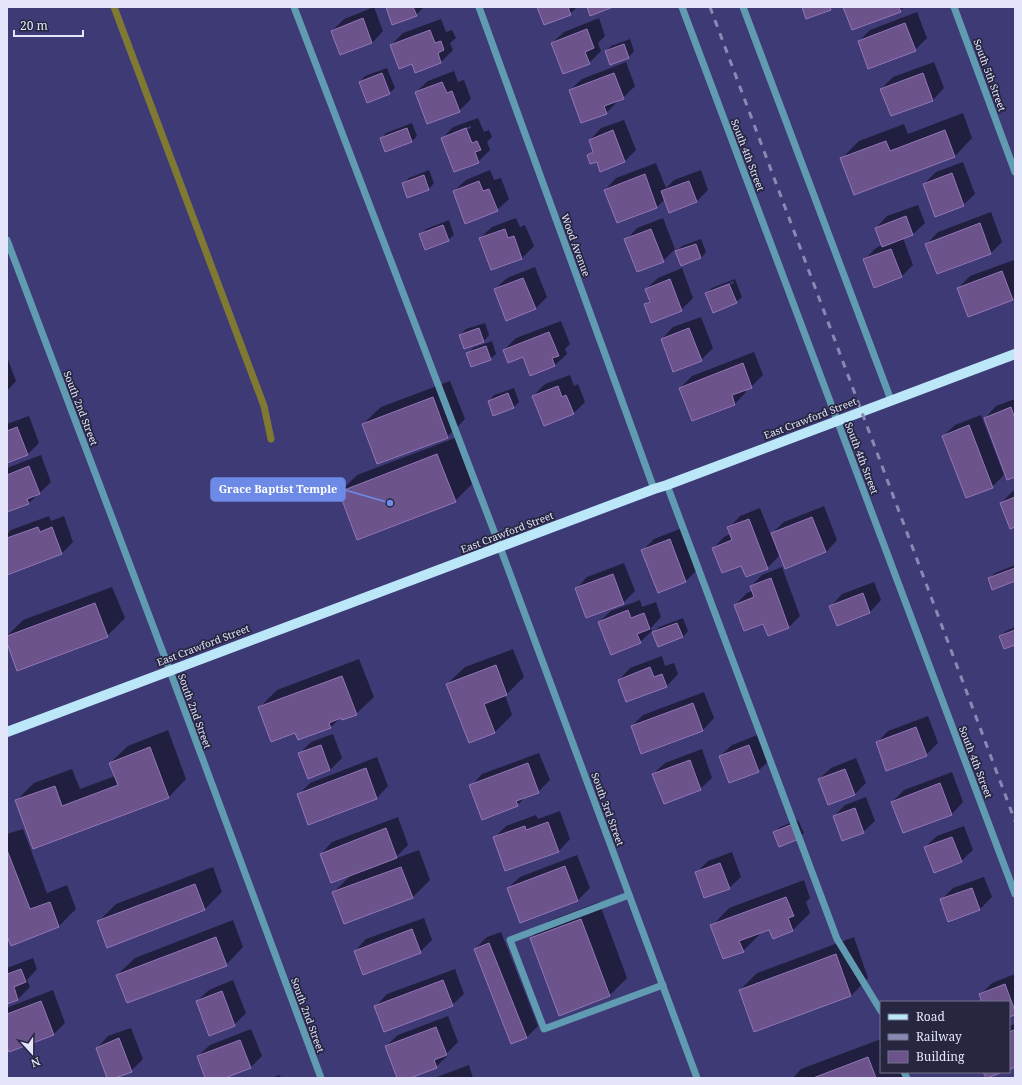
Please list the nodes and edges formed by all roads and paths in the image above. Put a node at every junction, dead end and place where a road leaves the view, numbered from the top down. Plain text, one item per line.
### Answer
1 (294, 7) edge
2 (479, 7) edge
3 (682, 7) edge
4 (743, 7) edge
5 (954, 7) edge
6 (1015, 172) edge
7 (7, 240) edge
8 (1015, 354) edge
9 (891, 400) junction
10 (837, 420) junction
11 (668, 485) junction
12 (654, 489) junction
13 (500, 547) junction
14 (170, 671) junction
15 (8, 730) edge
16 (1015, 894) edge
17 (629, 896) junction
18 (662, 984) junction
19 (880, 1009) edge
20 (321, 1078) edge
21 (697, 1078) edge

1 - 13 street, South 3rd Street
2 - 12 street, Wood Avenue
3 - 10 street, South 4th Street
4 - 9 street
5 - 6 street, South 5th Street
7 - 14 street, South 2nd Street
8 - 9 main road, East Crawford Street
9 - 10 main road, East Crawford Street
10 - 11 main road, East Crawford Street
10 - 16 street, South 4th Street
11 - 12 main road, East Crawford Street
11 - 19 street
12 - 13 main road, East Crawford Street
13 - 14 main road, East Crawford Street
13 - 17 street, South 3rd Street
14 - 15 main road, East Crawford Street
14 - 20 street, South 2nd Street
17 - 18 street, South 3rd Street
17 - 18 street
18 - 21 street, South 3rd Street

